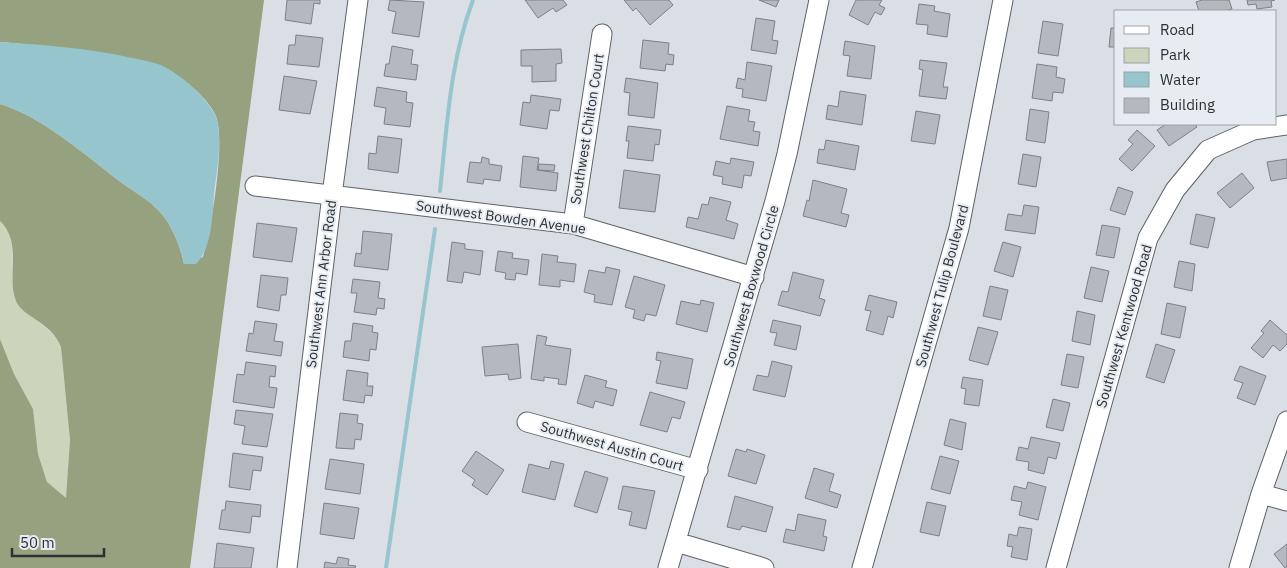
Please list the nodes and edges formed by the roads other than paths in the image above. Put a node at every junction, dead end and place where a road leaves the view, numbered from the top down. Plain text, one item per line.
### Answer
1 (358, 0) edge
2 (819, 0) edge
3 (1003, 0) edge
4 (602, 34) dead end
5 (1287, 125) edge
6 (255, 186) dead end
7 (332, 195) junction
8 (573, 224) junction
9 (754, 277) junction
10 (1287, 421) edge
11 (527, 422) dead end
12 (698, 470) junction
13 (1261, 494) junction
14 (1287, 501) edge
15 (676, 542) junction
16 (287, 568) edge
17 (668, 568) edge
18 (764, 568) edge
19 (862, 568) edge
20 (1056, 568) edge
21 (1239, 568) edge

1 - 7 street, Southwest Ann Arbor Road
2 - 9 street, Southwest Boxwood Circle
3 - 19 street, Southwest Tulip Boulevard
4 - 8 street, Southwest Chilton Court
5 - 20 street, Southwest Kentwood Road
6 - 7 street, Southwest Bowden Avenue
7 - 8 street, Southwest Bowden Avenue
7 - 16 street, Southwest Ann Arbor Road
8 - 9 street, Southwest Bowden Avenue
9 - 12 street, Southwest Boxwood Circle
10 - 13 street
11 - 12 street, Southwest Austin Court
12 - 15 street, Southwest Boxwood Circle
13 - 14 street
13 - 21 street
15 - 17 street, Southwest Boxwood Circle
15 - 18 street

